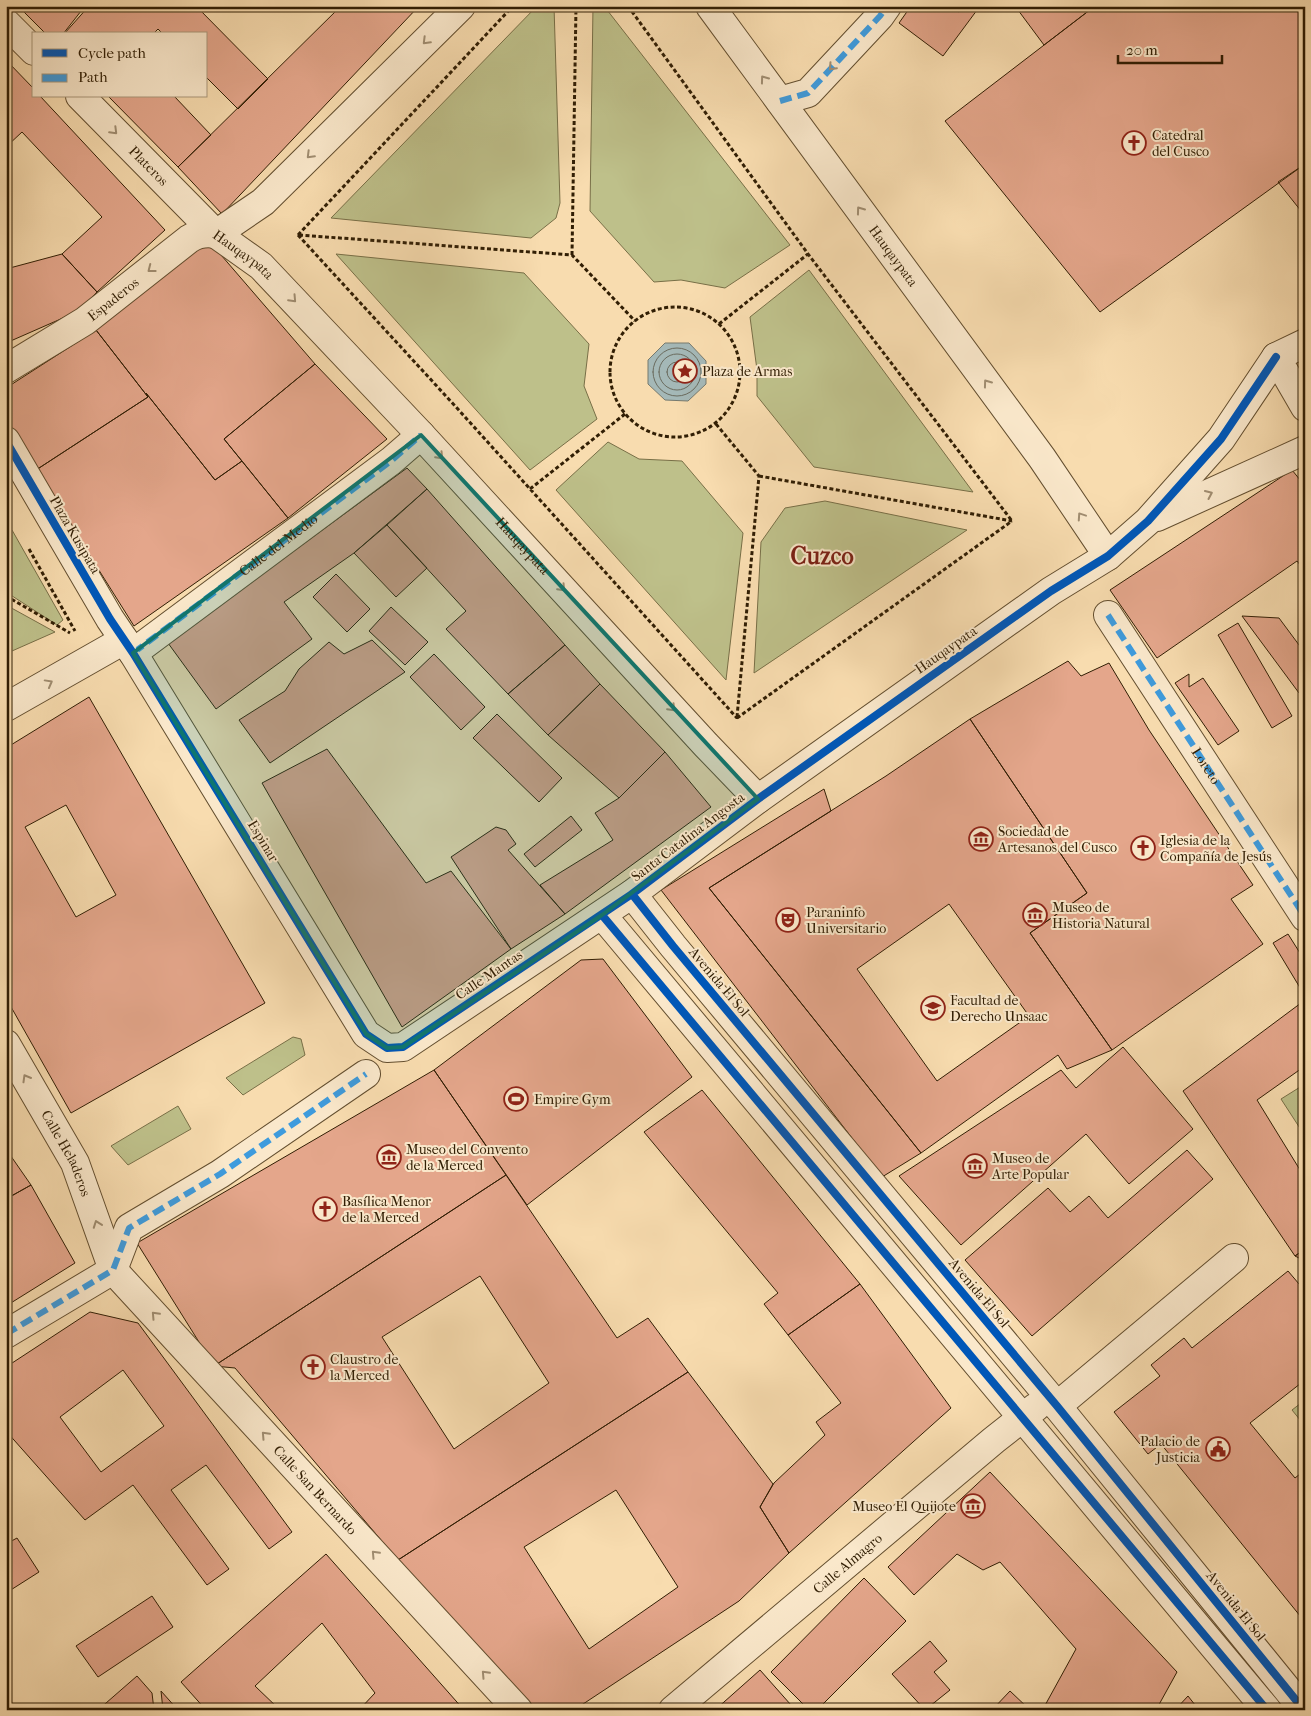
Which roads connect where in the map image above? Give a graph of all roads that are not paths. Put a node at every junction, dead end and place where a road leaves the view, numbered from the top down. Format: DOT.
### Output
graph roads {
  1 [pos="461,6"];
  2 [pos="710,6"];
  3 [pos="887,6"];
  4 [pos="6,23"];
  5 [pos="32,49"];
  6 [pos="82,98"];
  7 [pos="780,101"];
  8 [pos="216,234"];
  9 [pos="1305,343"];
  10 [pos="1276,357"];
  11 [pos="6,369"];
  12 [pos="1305,407"];
  13 [pos="421,435"];
  14 [pos="6,441"];
  15 [pos="1305,450"];
  16 [pos="1148,521"];
  17 [pos="1108,556"];
  18 [pos="1108,615"];
  19 [pos="128,646"];
  20 [pos="6,707"];
  21 [pos="758,799"];
  22 [pos="632,894"];
  23 [pos="602,915"];
  24 [pos="1305,917"];
  25 [pos="6,1044"];
  26 [pos="387,1048"];
  27 [pos="366,1074"];
  28 [pos="1234,1258"];
  29 [pos="113,1270"];
  30 [pos="6,1334"];
  31 [pos="1053,1401"];
  32 [pos="1022,1418"];
  33 [pos="518,1710"];
  34 [pos="673,1710"];
  35 [pos="1267,1710"];
  36 [pos="1304,1710"];
  1 -- 8 [label="street, Hauqaypata, one-way"];
  7 -- 2 [label="street, Hauqaypata, one-way"];
  3 -- 7 [label="street, one-way"];
  4 -- 5 [label="street"];
  6 -- 8 [label="street, Plateros, one-way"];
  17 -- 7 [label="street, Hauqaypata, one-way"];
  8 -- 11 [label="street, Espaderos, one-way"];
  8 -- 13 [label="street, Hauqaypata, one-way"];
  9 -- 10 [label="street"];
  10 -- 12 [label="street"];
  10 -- 16 [label="street"];
  13 -- 19 [label="street, Calle del Medio"];
  13 -- 21 [label="street, Hauqaypata, one-way"];
  14 -- 19 [label="street, Plaza Kusipata"];
  16 -- 15 [label="street, one-way"];
  16 -- 17 [label="street, Hauqaypata"];
  17 -- 21 [label="street, Hauqaypata"];
  18 -- 24 [label="street, Loreto"];
  20 -- 19 [label="street, one-way"];
  19 -- 26 [label="street, Espinar"];
  21 -- 22 [label="street, Santa Catalina Angosta"];
  22 -- 23 [label="street, Santa Catalina Angosta"];
  22 -- 31 [label="street, Avenida El Sol"];
  23 -- 26 [label="street, Calle Mantas"];
  23 -- 32 [label="street"];
  29 -- 25 [label="street, Calle Heladeros, one-way"];
  27 -- 29 [label="street"];
  28 -- 31 [label="street, Calle Almagro"];
  29 -- 30 [label="street"];
  33 -- 29 [label="street, Calle San Bernardo, one-way"];
  31 -- 32 [label="street, Calle Almagro"];
  31 -- 36 [label="street, Avenida El Sol"];
  32 -- 34 [label="street, Calle Almagro"];
  32 -- 35 [label="street"];
}
